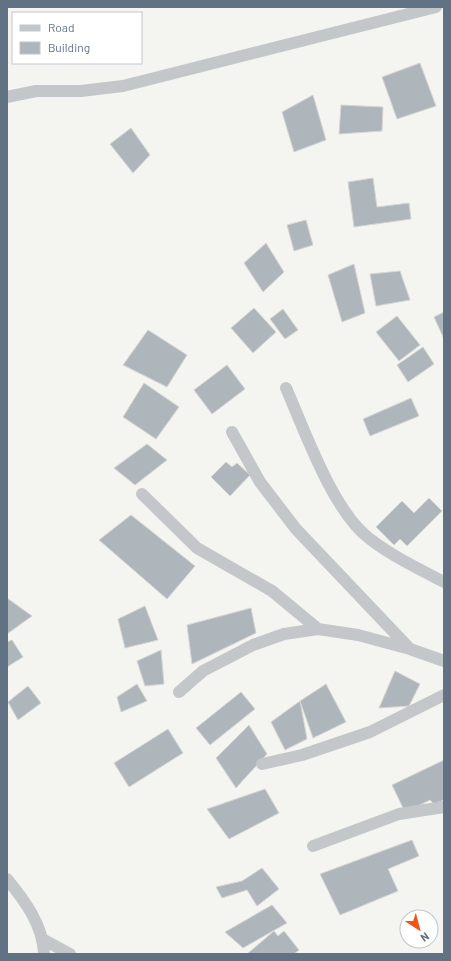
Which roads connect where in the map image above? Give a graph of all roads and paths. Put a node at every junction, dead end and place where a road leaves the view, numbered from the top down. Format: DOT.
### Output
graph roads {
  1 [pos="436,7"];
  2 [pos="7,97"];
  3 [pos="286,388"];
  4 [pos="232,432"];
  5 [pos="142,494"];
  6 [pos="444,582"];
  7 [pos="318,629"];
  8 [pos="410,649"];
  9 [pos="444,661"];
  10 [pos="179,692"];
  11 [pos="444,695"];
  12 [pos="262,764"];
  13 [pos="444,807"];
  14 [pos="313,846"];
  15 [pos="7,879"];
  16 [pos="44,940"];
  17 [pos="44,954"];
  18 [pos="70,954"];
  1 -- 2 [label="street"];
  3 -- 6 [label="street"];
  4 -- 8 [label="street"];
  5 -- 7 [label="street"];
  7 -- 8 [label="street"];
  7 -- 10 [label="street"];
  8 -- 9 [label="street"];
  11 -- 12 [label="street"];
  13 -- 14 [label="street"];
  15 -- 16 [label="street"];
  16 -- 17 [label="street"];
  16 -- 18 [label="street"];
}
